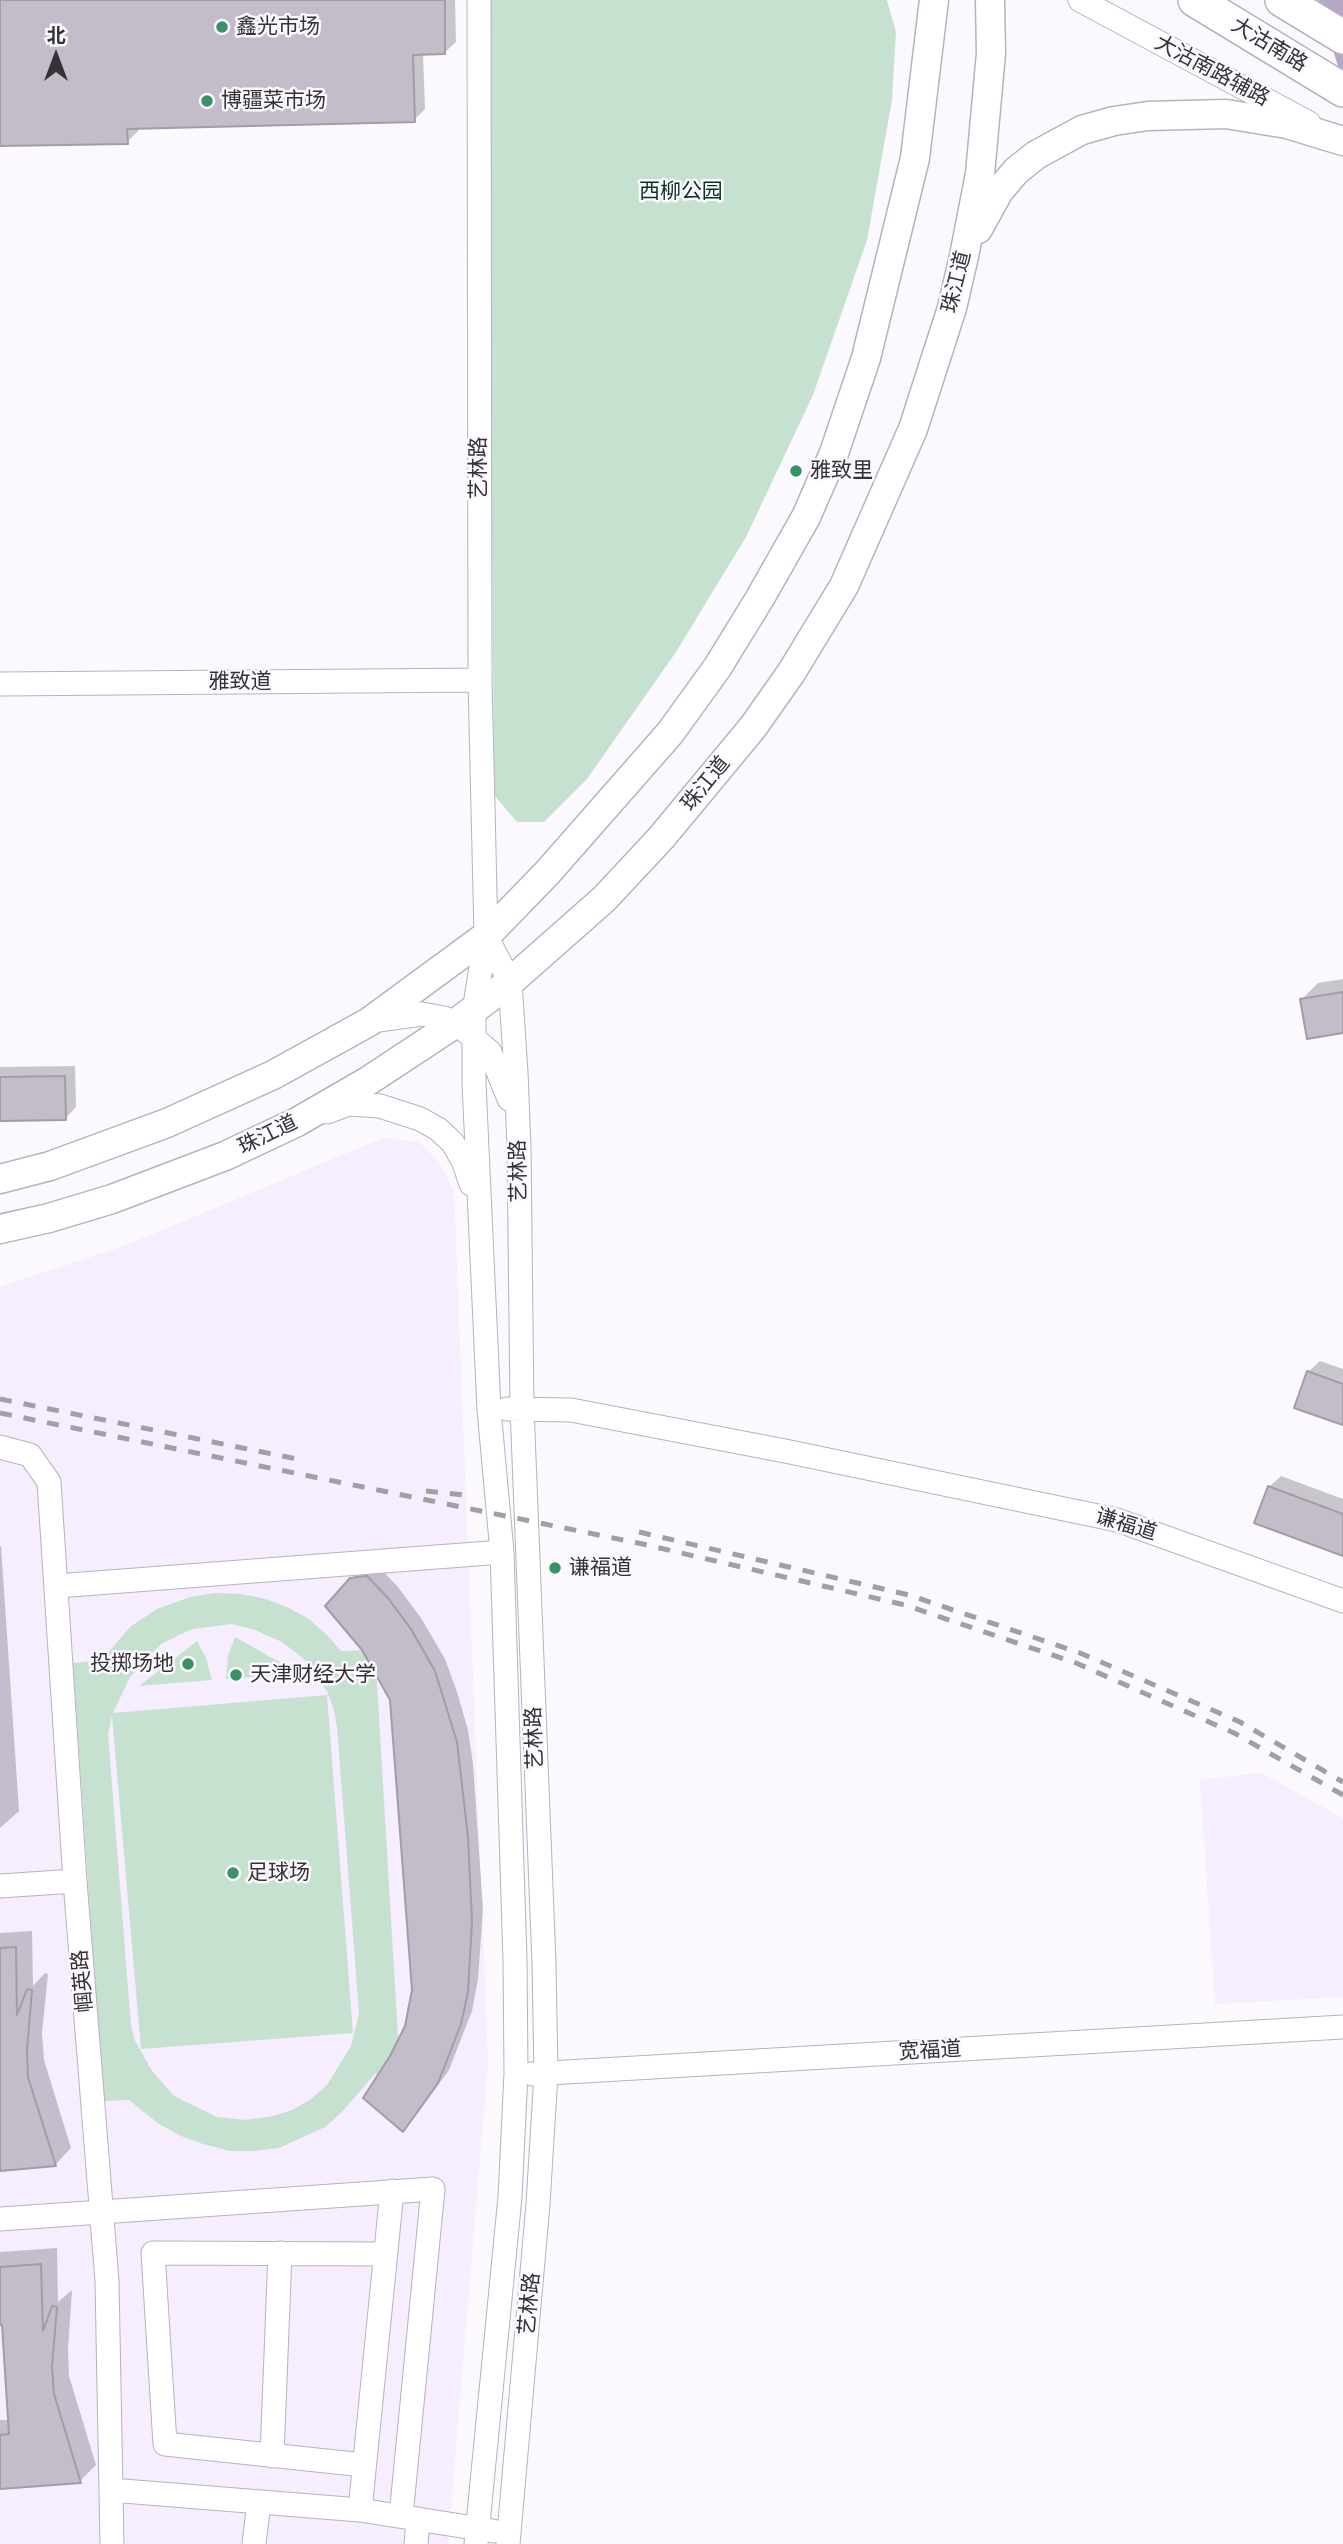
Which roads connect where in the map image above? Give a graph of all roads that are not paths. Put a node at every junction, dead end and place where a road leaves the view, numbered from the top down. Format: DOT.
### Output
graph roads {
  1 [pos="479,0"];
  2 [pos="934,0"];
  3 [pos="990,0"];
  4 [pos="1080,0"];
  5 [pos="1195,0"];
  6 [pos="1282,0"];
  7 [pos="1343,37"];
  8 [pos="1343,90"];
  9 [pos="1343,141"];
  10 [pos="964,256"];
  11 [pos="480,680"];
  12 [pos="0,684"];
  13 [pos="486,936"];
  14 [pos="510,982"];
  15 [pos="369,1022"];
  16 [pos="468,1023"];
  17 [pos="297,1122"];
  18 [pos="519,1147"];
  19 [pos="0,1179"];
  20 [pos="478,1217"];
  21 [pos="0,1229"];
  22 [pos="522,1408"];
  23 [pos="489,1410"];
  24 [pos="0,1447"];
  25 [pos="502,1552"];
  26 [pos="57,1586"];
  27 [pos="1343,1601"];
  28 [pos="75,1881"];
  29 [pos="0,1886"];
  30 [pos="1343,2027"];
  31 [pos="516,2073"];
  32 [pos="545,2074"];
  33 [pos="392,2191"];
  34 [pos="102,2211"];
  35 [pos="0,2219"];
  36 [pos="280,2253"];
  37 [pos="385,2254"];
  38 [pos="272,2456"];
  39 [pos="364,2465"];
  40 [pos="111,2490"];
  41 [pos="259,2502"];
  42 [pos="359,2510"];
  43 [pos="410,2518"];
  44 [pos="477,2537"];
  45 [pos="509,2538"];
  46 [pos="112,2544"];
  47 [pos="254,2544"];
  48 [pos="416,2544"];
  1 -- 11 [label="street, 艺林路"];
  2 -- 13 [label="main road"];
  3 -- 10 [label="main road, 珠江道"];
  4 -- 9 [label="street, 大沽南路辅路"];
  5 -- 8 [label="highway, 大沽南路"];
  6 -- 7 [label="highway"];
  9 -- 10 [label="main road"];
  10 -- 14 [label="main road, 珠江道"];
  11 -- 12 [label="street, 雅致道"];
  11 -- 13 [label="street, 艺林路"];
  13 -- 14 [label="street, 艺林路"];
  13 -- 15 [label="main road"];
  13 -- 16 [label="street, 艺林路"];
  14 -- 16 [label="main road, 珠江道"];
  14 -- 18 [label="street, 艺林路"];
  15 -- 16 [label="street"];
  15 -- 19 [label="main road"];
  16 -- 17 [label="main road, 珠江道"];
  16 -- 18 [label="street"];
  16 -- 20 [label="street, 艺林路"];
  17 -- 20 [label="street"];
  17 -- 21 [label="main road, 珠江道"];
  18 -- 22 [label="street, 艺林路"];
  20 -- 23 [label="street, 艺林路"];
  22 -- 23 [label="street, 谦福道"];
  22 -- 27 [label="street, 谦福道"];
  22 -- 32 [label="street, 艺林路"];
  23 -- 25 [label="street, 艺林路"];
  24 -- 26 [label="street, 帼英路"];
  25 -- 26 [label="street"];
  25 -- 31 [label="street, 艺林路"];
  26 -- 28 [label="street, 帼英路"];
  28 -- 29 [label="street"];
  28 -- 34 [label="street, 帼英路"];
  30 -- 32 [label="street, 宽福道"];
  31 -- 32 [label="street, 宽福道"];
  31 -- 44 [label="street, 艺林路"];
  32 -- 45 [label="street, 艺林路"];
  33 -- 34 [label="street"];
  33 -- 37 [label="street"];
  33 -- 43 [label="street"];
  34 -- 35 [label="street"];
  34 -- 40 [label="street, 帼英路"];
  36 -- 37 [label="street"];
  36 -- 38 [label="street"];
  36 -- 38 [label="street"];
  37 -- 39 [label="street"];
  38 -- 39 [label="street"];
  39 -- 42 [label="street"];
  40 -- 41 [label="street"];
  40 -- 46 [label="street, 帼英路"];
  41 -- 42 [label="street"];
  41 -- 47 [label="street"];
  42 -- 43 [label="street"];
  43 -- 44 [label="street"];
  43 -- 48 [label="street"];
  44 -- 45 [label="street"];
}
